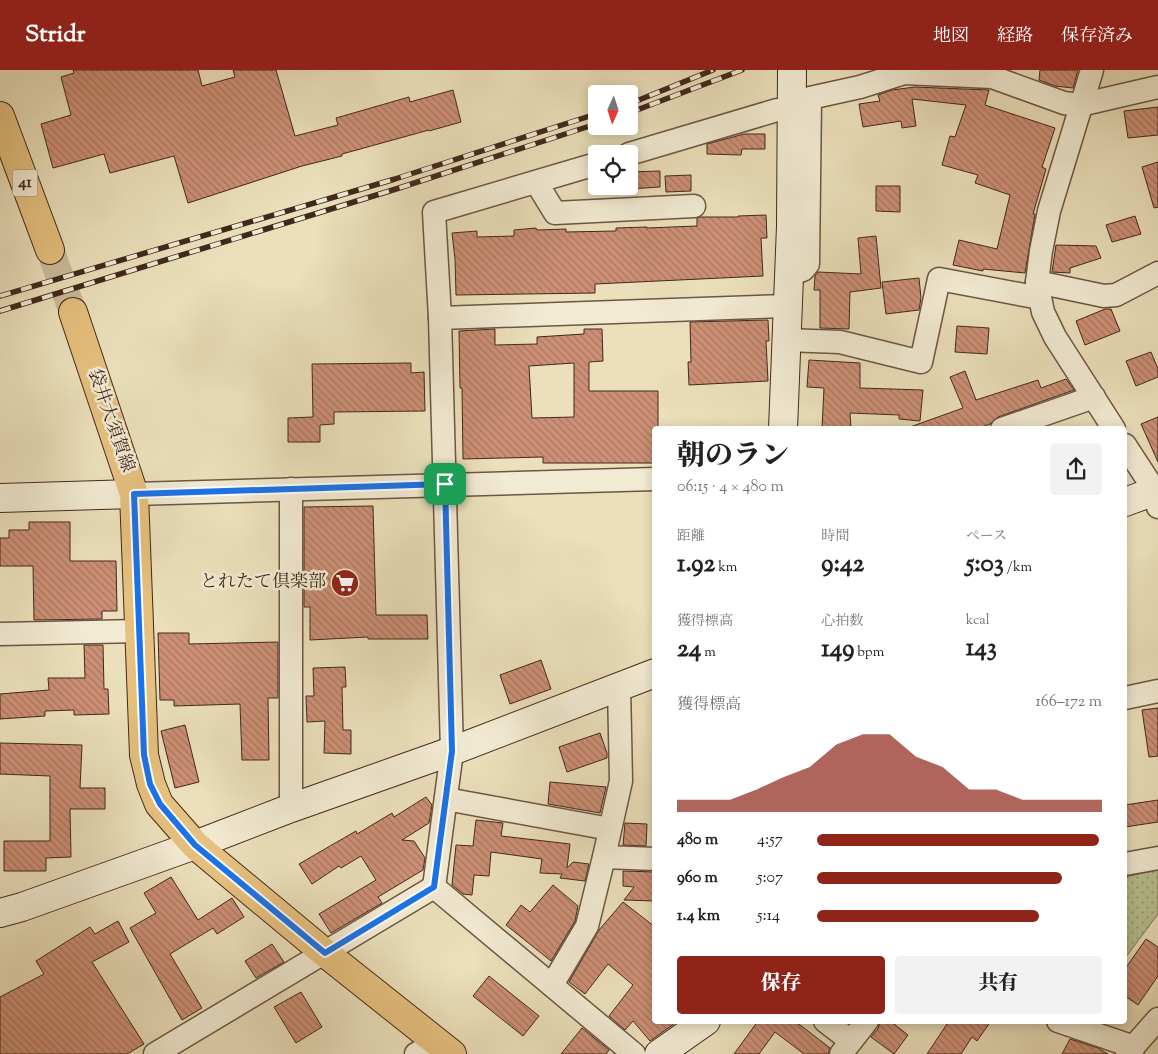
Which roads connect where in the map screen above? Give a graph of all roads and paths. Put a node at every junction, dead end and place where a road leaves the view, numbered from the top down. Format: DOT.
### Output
graph roads {
  1 [pos="792,70"];
  2 [pos="1092,70"];
  3 [pos="1158,87"];
  4 [pos="1080,105"];
  5 [pos="777,110"];
  6 [pos="0,116"];
  7 [pos="638,151"];
  8 [pos="588,166"];
  9 [pos="536,182"];
  10 [pos="694,206"];
  11 [pos="50,250"];
  12 [pos="1158,273"];
  13 [pos="789,274"];
  14 [pos="1039,290"];
  15 [pos="787,306"];
  16 [pos="73,312"];
  17 [pos="440,318"];
  18 [pos="786,340"];
  19 [pos="1094,397"];
  20 [pos="783,426"];
  21 [pos="1011,426"];
  22 [pos="1112,426"];
  23 [pos="1127,448"];
  24 [pos="652,479"];
  25 [pos="445,484"];
  26 [pos="291,489"];
  27 [pos="134,494"];
  28 [pos="1157,496"];
  29 [pos="0,498"];
  30 [pos="1127,502"];
  31 [pos="139,631"];
  32 [pos="0,634"];
  33 [pos="652,674"];
  34 [pos="619,686"];
  35 [pos="1158,691"];
  36 [pos="1127,698"];
  37 [pos="452,751"];
  38 [pos="446,799"];
  39 [pos="291,808"];
  40 [pos="610,829"];
  41 [pos="195,845"];
  42 [pos="604,857"];
  43 [pos="1158,858"];
  44 [pos="652,859"];
  45 [pos="1127,864"];
  46 [pos="434,887"];
  47 [pos="0,913"];
  48 [pos="325,953"];
  49 [pos="552,985"];
  50 [pos="1158,1018"];
  51 [pos="702,1024"];
  52 [pos="827,1024"];
  53 [pos="865,1024"];
  54 [pos="1065,1024"];
  55 [pos="846,1047"];
  56 [pos="435,1050"];
  57 [pos="1130,1052"];
  58 [pos="154,1054"];
  59 [pos="634,1054"];
  60 [pos="659,1054"];
  1 -- 13 [label="street"];
  2 -- 4 [label="street"];
  3 -- 4 [label="street"];
  4 -- 13 [label="street"];
  4 -- 14 [label="street"];
  5 -- 7 [label="street"];
  6 -- 11 [label="main road, 41"];
  8 -- 9 [label="street"];
  9 -- 10 [label="street"];
  9 -- 17 [label="street"];
  12 -- 14 [label="street"];
  13 -- 15 [label="street"];
  14 -- 18 [label="street"];
  14 -- 19 [label="street"];
  15 -- 17 [label="street"];
  15 -- 18 [label="street"];
  16 -- 27 [label="main road, 袋井大須賀線"];
  17 -- 25 [label="street"];
  18 -- 20 [label="street"];
  19 -- 21 [label="street"];
  19 -- 22 [label="street"];
  23 -- 28 [label="street"];
  24 -- 25 [label="street"];
  25 -- 26 [label="street"];
  25 -- 37 [label="street"];
  26 -- 27 [label="street"];
  26 -- 39 [label="street"];
  27 -- 29 [label="street"];
  27 -- 31 [label="main road, 袋井大須賀線"];
  28 -- 30 [label="street"];
  31 -- 32 [label="street"];
  31 -- 41 [label="main road, 袋井大須賀線"];
  33 -- 34 [label="street"];
  34 -- 37 [label="street"];
  34 -- 40 [label="street"];
  35 -- 36 [label="street"];
  37 -- 38 [label="street"];
  37 -- 39 [label="street"];
  38 -- 40 [label="street"];
  38 -- 46 [label="street"];
  39 -- 41 [label="street"];
  40 -- 42 [label="street"];
  41 -- 47 [label="street"];
  41 -- 48 [label="main road, 袋井大須賀線"];
  42 -- 44 [label="street"];
  42 -- 49 [label="street"];
  43 -- 45 [label="street"];
  46 -- 48 [label="street"];
  46 -- 49 [label="street"];
  48 -- 56 [label="main road, 袋井大須賀線"];
  48 -- 58 [label="street"];
  49 -- 59 [label="street"];
  50 -- 57 [label="street"];
  51 -- 60 [label="street"];
  52 -- 55 [label="street"];
  53 -- 55 [label="street"];
  54 -- 57 [label="street"];
}
